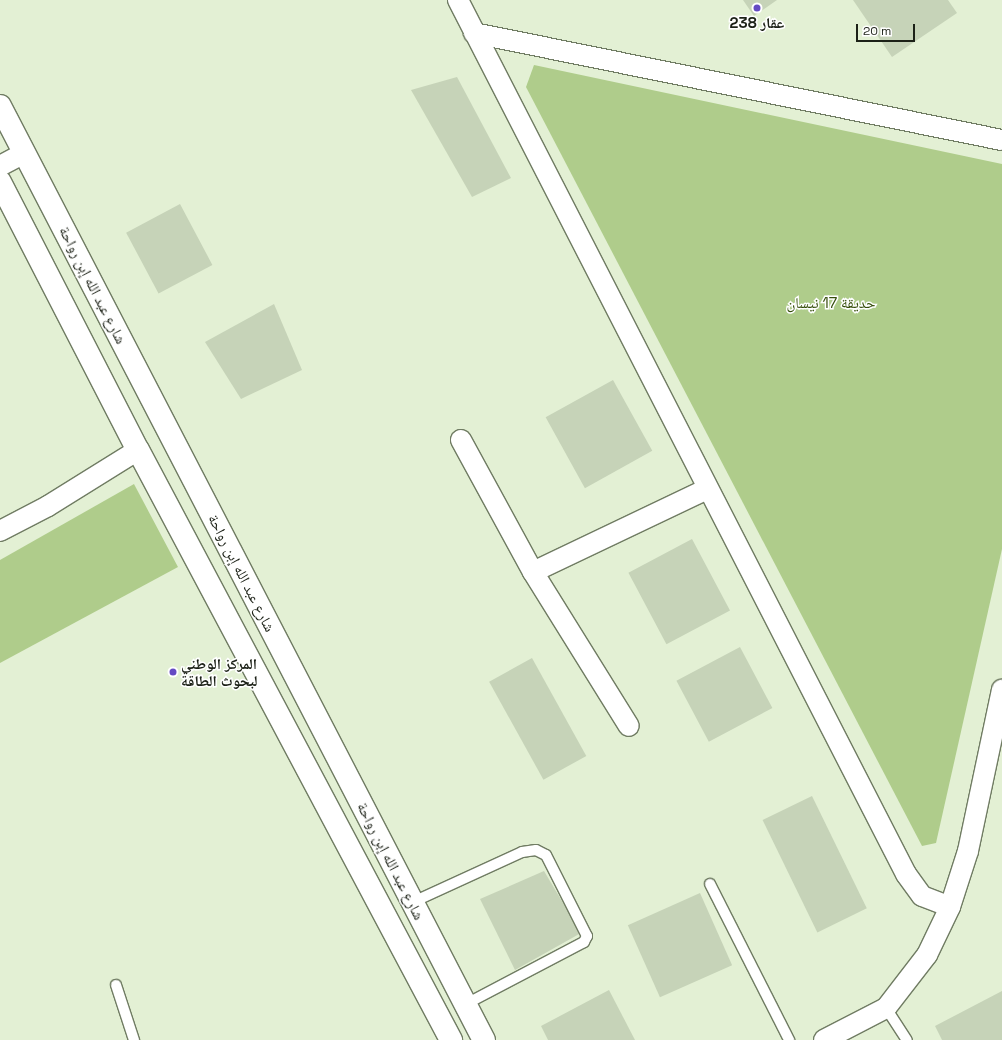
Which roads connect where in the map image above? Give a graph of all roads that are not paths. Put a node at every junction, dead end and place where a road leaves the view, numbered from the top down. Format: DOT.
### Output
graph roads {
  1 [pos="458,0"];
  2 [pos="474,33"];
  3 [pos="0,106"];
  4 [pos="1002,140"];
  5 [pos="24,153"];
  6 [pos="0,166"];
  7 [pos="0,182"];
  8 [pos="461,440"];
  9 [pos="138,450"];
  10 [pos="707,489"];
  11 [pos="0,531"];
  12 [pos="533,572"];
  13 [pos="1002,690"];
  14 [pos="629,726"];
  15 [pos="710,884"];
  16 [pos="413,902"];
  17 [pos="950,908"];
  18 [pos="116,985"];
  19 [pos="466,1004"];
  20 [pos="886,1008"];
  21 [pos="134,1040"];
  22 [pos="451,1040"];
  23 [pos="484,1040"];
  24 [pos="789,1040"];
  25 [pos="824,1040"];
  26 [pos="907,1040"];
  1 -- 2 [label="street"];
  2 -- 4 [label="street"];
  2 -- 10 [label="street"];
  3 -- 5 [label="street, شارع عبد الله إبن رواحة"];
  5 -- 6 [label="street"];
  5 -- 16 [label="street, شارع عبد الله إبن رواحة"];
  7 -- 9 [label="street, شارع عبد الله إبن رواحة"];
  8 -- 12 [label="street"];
  9 -- 11 [label="street"];
  9 -- 22 [label="street, شارع عبد الله إبن رواحة"];
  10 -- 12 [label="street"];
  10 -- 17 [label="street"];
  12 -- 14 [label="street"];
  13 -- 17 [label="street"];
  15 -- 24 [label="lane"];
  16 -- 19 [label="street, شارع عبد الله إبن رواحة"];
  16 -- 19 [label="lane"];
  17 -- 20 [label="street"];
  18 -- 21 [label="lane"];
  19 -- 23 [label="street, شارع عبد الله إبن رواحة"];
  20 -- 25 [label="street"];
  20 -- 26 [label="lane"];
}
